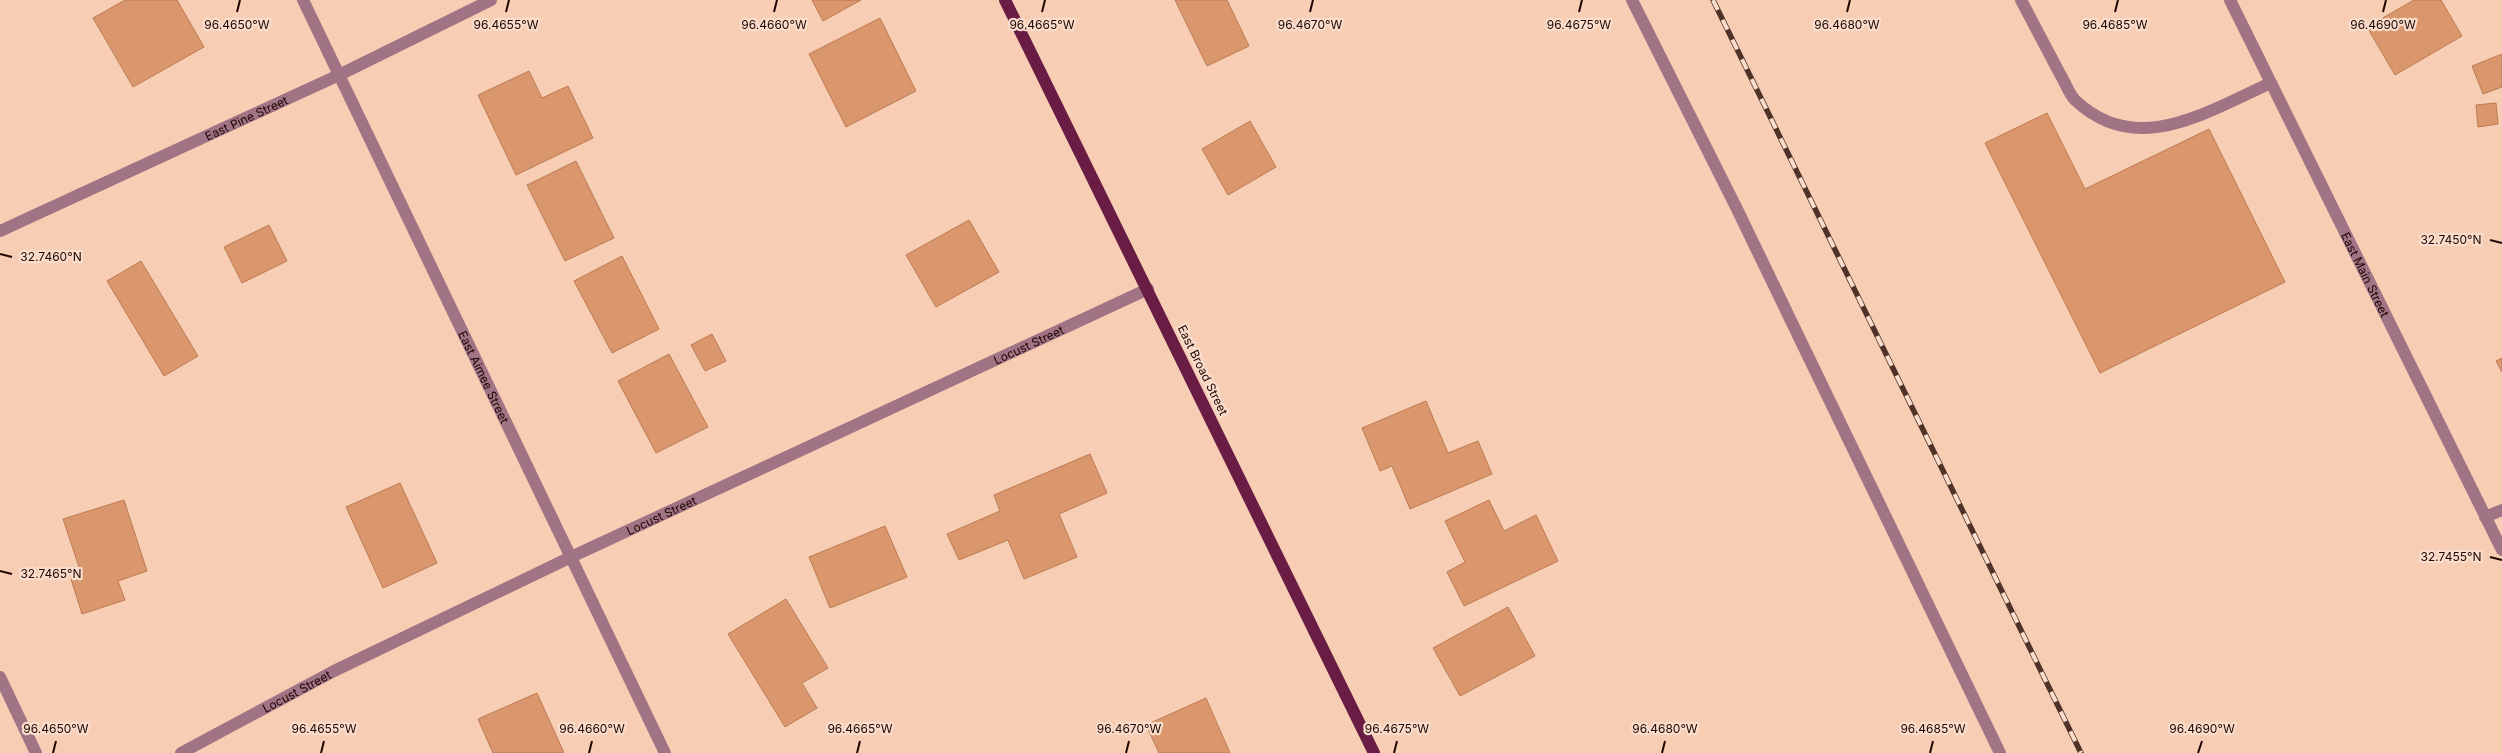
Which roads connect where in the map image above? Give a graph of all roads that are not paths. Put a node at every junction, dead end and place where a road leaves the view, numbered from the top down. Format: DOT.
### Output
graph roads {
  1 [pos="303,0"];
  2 [pos="491,0"];
  3 [pos="1005,0"];
  4 [pos="1632,0"];
  5 [pos="2021,0"];
  6 [pos="2230,0"];
  7 [pos="339,75"];
  8 [pos="2271,84"];
  9 [pos="0,231"];
  10 [pos="1148,289"];
  11 [pos="2502,510"];
  12 [pos="2485,516"];
  13 [pos="2502,550"];
  14 [pos="571,556"];
  15 [pos="0,677"];
  16 [pos="36,753"];
  17 [pos="181,753"];
  18 [pos="666,753"];
  19 [pos="1374,753"];
  20 [pos="2000,753"];
  1 -- 7 [label="street, East Aimee Street"];
  2 -- 7 [label="street, East Pine Street"];
  3 -- 10 [label="main road, East Broad Street"];
  4 -- 20 [label="street"];
  5 -- 8 [label="street"];
  6 -- 8 [label="street, East Main Street"];
  7 -- 9 [label="street, East Pine Street"];
  7 -- 14 [label="street, East Aimee Street"];
  8 -- 12 [label="street, East Main Street"];
  10 -- 14 [label="street, Locust Street"];
  10 -- 19 [label="main road, East Broad Street"];
  11 -- 12 [label="street"];
  12 -- 13 [label="street, East Main Street"];
  14 -- 17 [label="street, Locust Street"];
  14 -- 18 [label="street, East Aimee Street"];
  15 -- 16 [label="street"];
}
